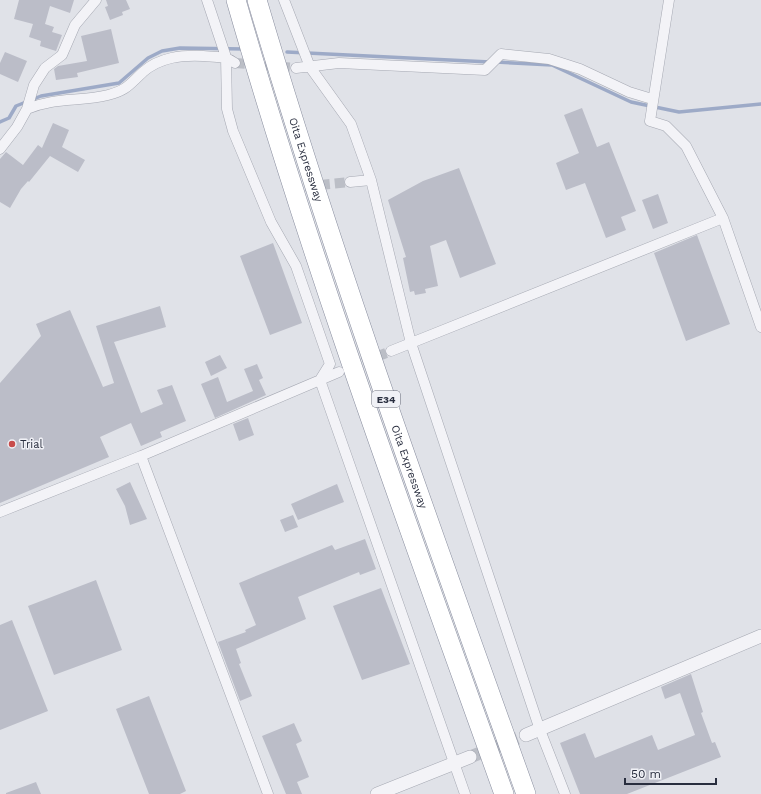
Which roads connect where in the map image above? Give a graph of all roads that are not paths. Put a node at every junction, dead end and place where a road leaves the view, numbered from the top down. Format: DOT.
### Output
graph roads {
  1 [pos="96,0"];
  2 [pos="207,0"];
  3 [pos="236,0"];
  4 [pos="257,0"];
  5 [pos="284,0"];
  6 [pos="669,0"];
  7 [pos="224,51"];
  8 [pos="309,62"];
  9 [pos="235,63"];
  10 [pos="296,68"];
  11 [pos="652,101"];
  12 [pos="27,108"];
  13 [pos="0,149"];
  14 [pos="371,180"];
  15 [pos="350,182"];
  16 [pos="723,218"];
  17 [pos="761,327"];
  18 [pos="411,343"];
  19 [pos="391,351"];
  20 [pos="339,372"];
  21 [pos="320,380"];
  22 [pos="141,456"];
  23 [pos="0,512"];
  24 [pos="761,636"];
  25 [pos="540,730"];
  26 [pos="526,735"];
  27 [pos="470,757"];
  28 [pos="453,762"];
  29 [pos="268,794"];
  30 [pos="378,794"];
  31 [pos="465,794"];
  32 [pos="504,794"];
  33 [pos="526,794"];
  34 [pos="565,794"];
  1 -- 12 [label="street"];
  2 -- 7 [label="street"];
  3 -- 32 [label="highway, Oita Expressway / E34"];
  4 -- 33 [label="highway, Oita Expressway / E34"];
  5 -- 8 [label="street"];
  6 -- 11 [label="street"];
  7 -- 9 [label="street"];
  7 -- 12 [label="street"];
  7 -- 21 [label="street"];
  8 -- 10 [label="street"];
  8 -- 11 [label="street"];
  8 -- 14 [label="street"];
  11 -- 16 [label="street"];
  12 -- 13 [label="street"];
  14 -- 15 [label="street"];
  14 -- 18 [label="street"];
  16 -- 17 [label="street"];
  16 -- 18 [label="street"];
  18 -- 19 [label="street"];
  18 -- 25 [label="street"];
  20 -- 21 [label="street"];
  21 -- 22 [label="street"];
  21 -- 28 [label="street"];
  22 -- 23 [label="street"];
  22 -- 29 [label="street"];
  24 -- 25 [label="street"];
  25 -- 26 [label="street"];
  25 -- 34 [label="street"];
  27 -- 28 [label="street"];
  28 -- 30 [label="street"];
  28 -- 31 [label="street"];
}
